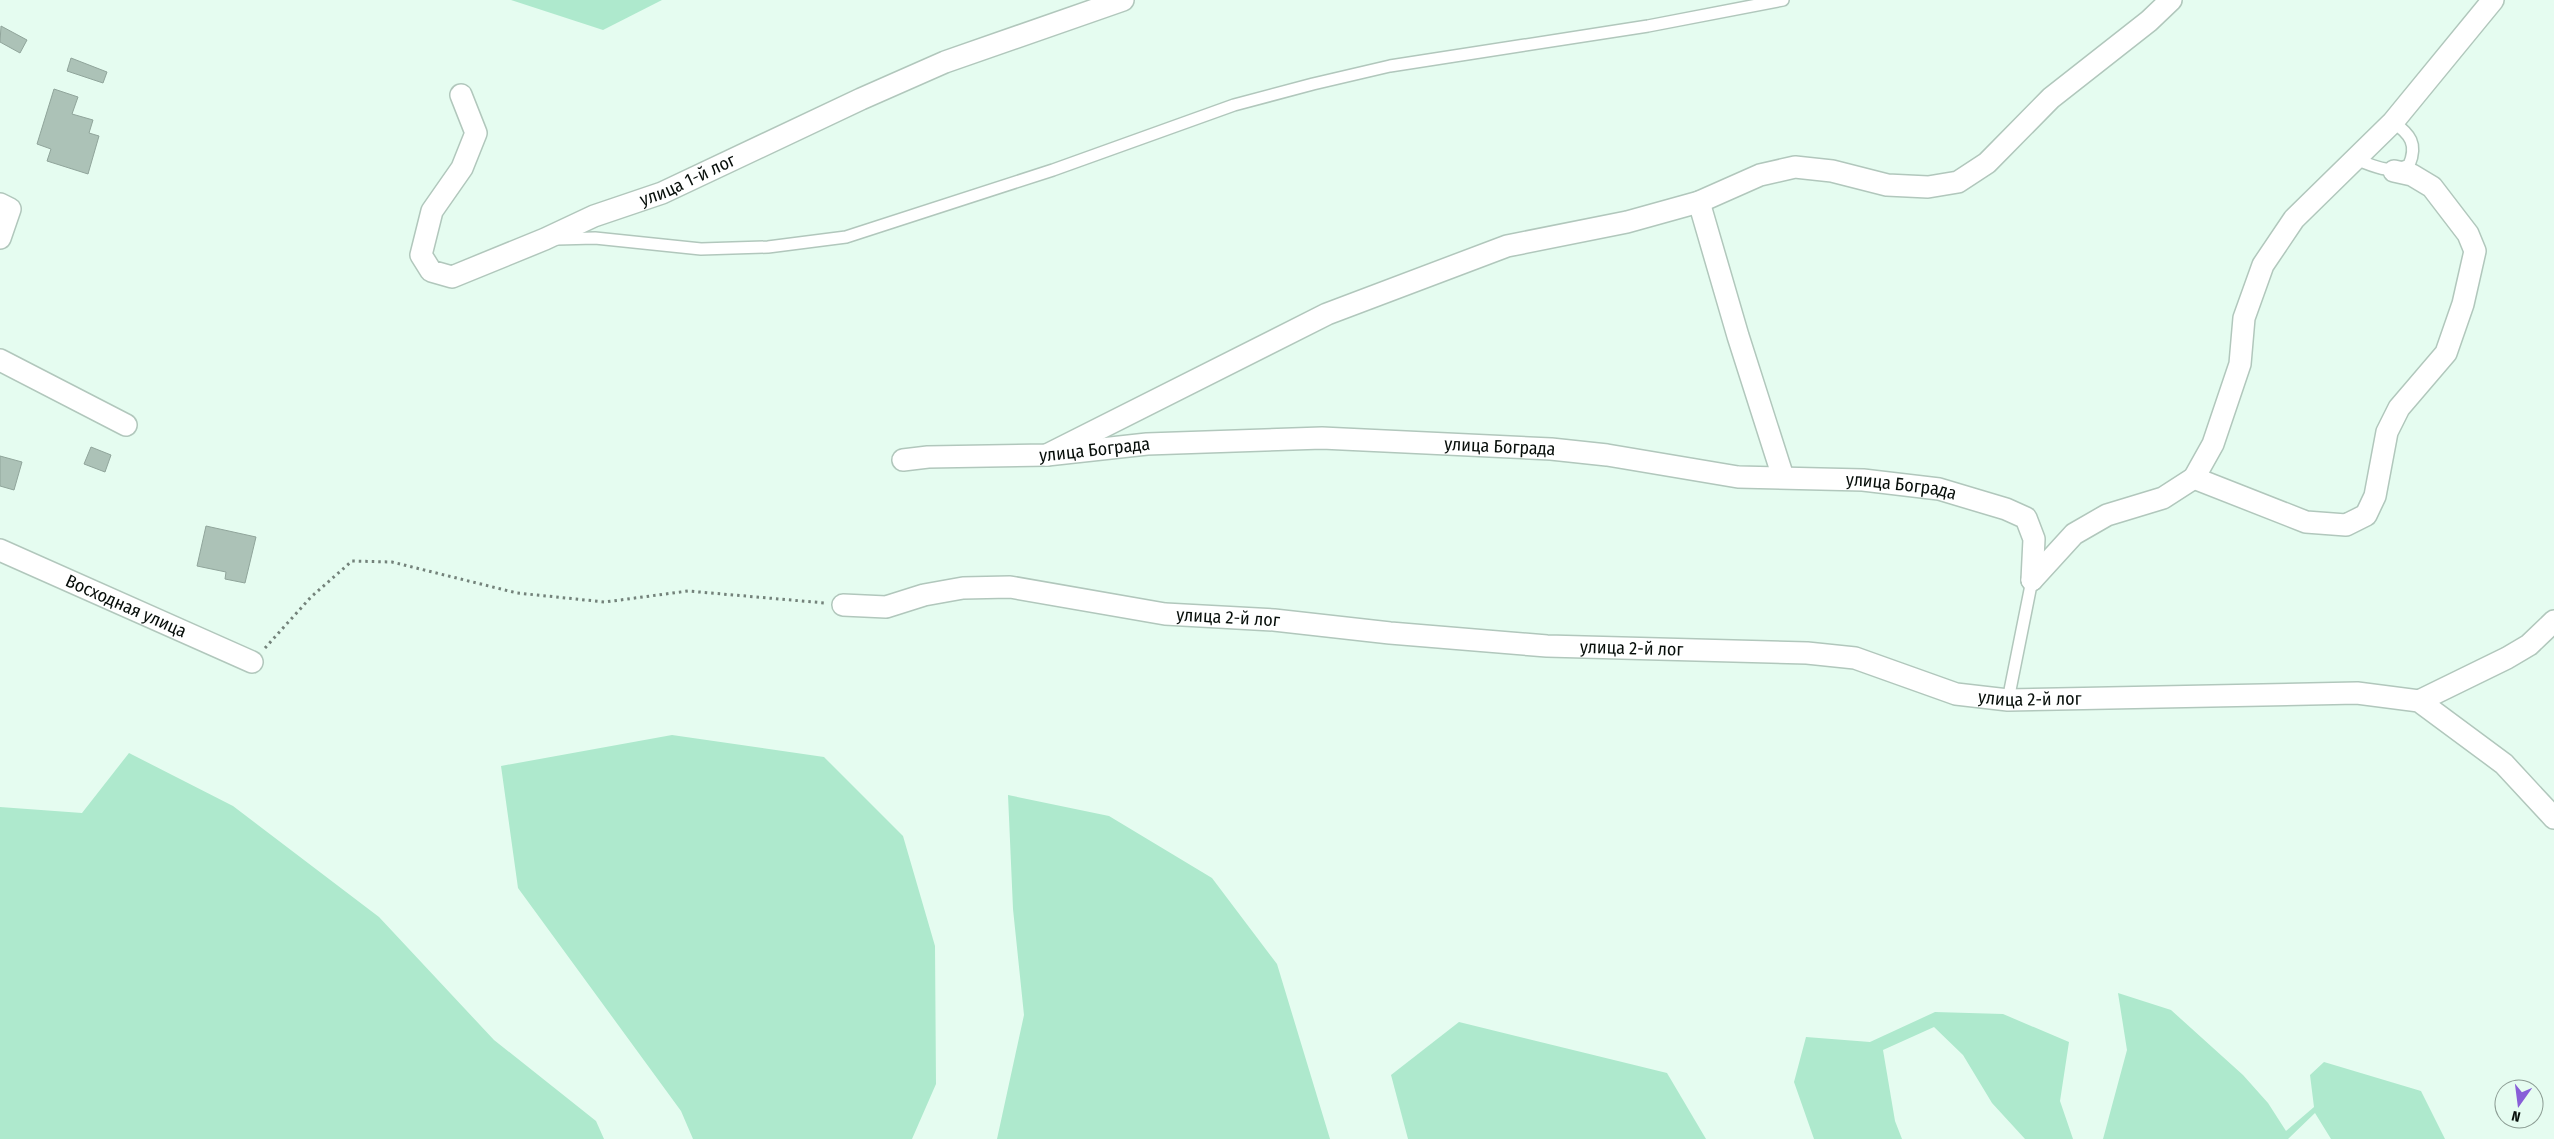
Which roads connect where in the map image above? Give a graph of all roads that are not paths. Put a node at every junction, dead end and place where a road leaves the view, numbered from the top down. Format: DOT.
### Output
graph roads {
  1 [pos="1123,0"];
  2 [pos="1783,0"];
  3 [pos="2171,0"];
  4 [pos="2493,0"];
  5 [pos="461,95"];
  6 [pos="2393,122"];
  7 [pos="2356,158"];
  8 [pos="2394,170"];
  9 [pos="1699,202"];
  10 [pos="5,206"];
  11 [pos="0,238"];
  12 [pos="545,239"];
  13 [pos="0,360"];
  14 [pos="126,425"];
  15 [pos="1047,455"];
  16 [pos="903,460"];
  17 [pos="1783,477"];
  18 [pos="2194,478"];
  19 [pos="0,550"];
  20 [pos="2032,580"];
  21 [pos="843,605"];
  22 [pos="2554,622"];
  23 [pos="252,662"];
  24 [pos="2008,700"];
  25 [pos="2419,701"];
  26 [pos="2554,818"];
  1 -- 12 [label="street, улица 1-й лог"];
  2 -- 12 [label="lane"];
  3 -- 9 [label="street"];
  4 -- 6 [label="street"];
  5 -- 12 [label="street, улица 1-й лог"];
  6 -- 7 [label="street"];
  6 -- 8 [label="lane"];
  7 -- 8 [label="lane"];
  7 -- 18 [label="street"];
  8 -- 18 [label="street"];
  9 -- 15 [label="street"];
  9 -- 17 [label="street"];
  10 -- 11 [label="street"];
  13 -- 14 [label="street"];
  15 -- 16 [label="street, улица Бограда"];
  15 -- 17 [label="street, улица Бограда"];
  17 -- 20 [label="street, улица Бограда"];
  18 -- 20 [label="street"];
  19 -- 23 [label="street, Восходная улица"];
  20 -- 24 [label="lane"];
  21 -- 24 [label="street, улица 2-й лог"];
  22 -- 25 [label="street"];
  24 -- 25 [label="street, улица 2-й лог"];
  25 -- 26 [label="street"];
}
